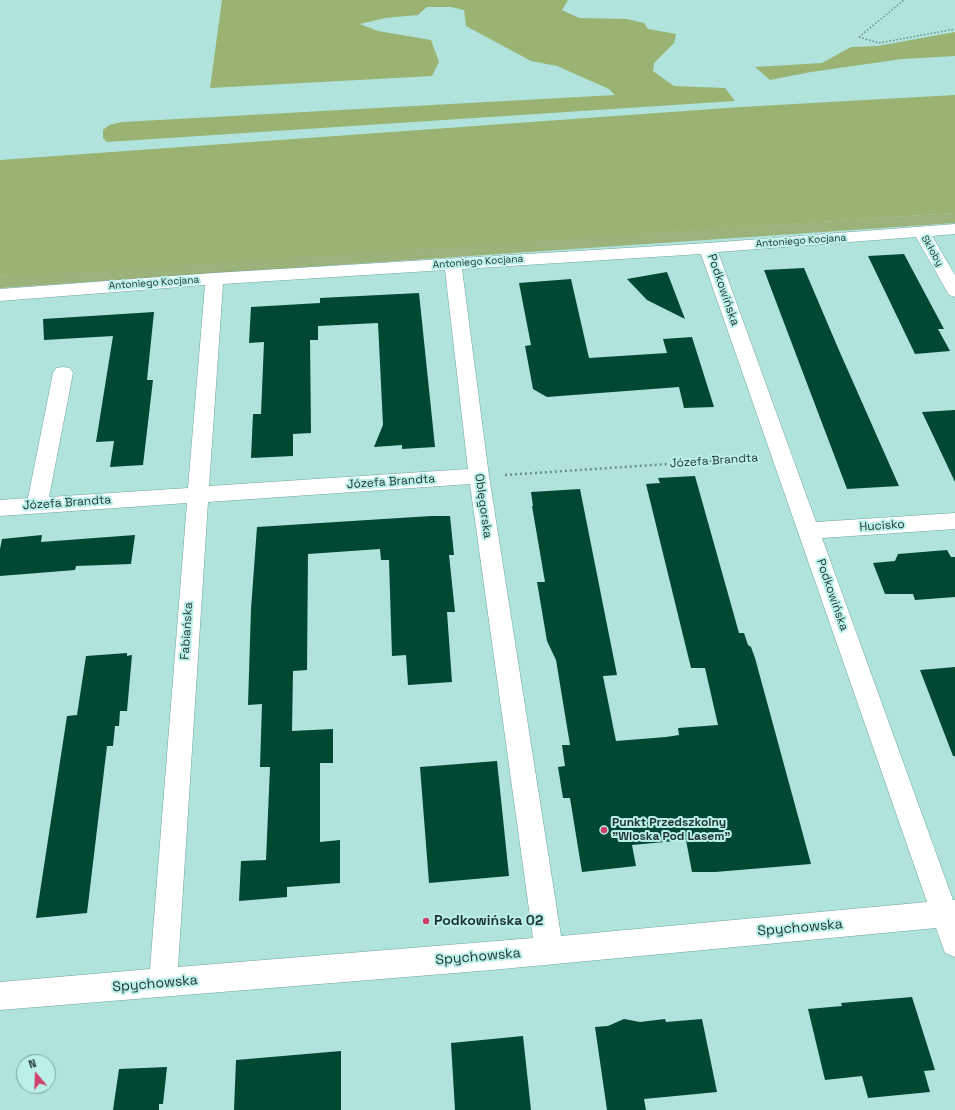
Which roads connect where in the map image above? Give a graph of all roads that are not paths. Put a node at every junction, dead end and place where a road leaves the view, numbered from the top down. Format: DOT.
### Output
graph roads {
  1 [pos="955,229"];
  2 [pos="921,231"];
  3 [pos="708,248"];
  4 [pos="453,264"];
  5 [pos="214,279"];
  6 [pos="955,291"];
  7 [pos="0,295"];
  8 [pos="63,373"];
  9 [pos="479,476"];
  10 [pos="197,495"];
  11 [pos="37,506"];
  12 [pos="0,508"];
  13 [pos="955,521"];
  14 [pos="810,531"];
  15 [pos="950,914"];
  16 [pos="955,943"];
  17 [pos="549,950"];
  18 [pos="163,983"];
  19 [pos="0,996"];
  1 -- 2 [label="street, Antoniego Kocjana"];
  2 -- 3 [label="street, Antoniego Kocjana"];
  2 -- 6 [label="street, Skłoby"];
  3 -- 4 [label="street, Antoniego Kocjana"];
  3 -- 14 [label="street, Podkowińska"];
  4 -- 5 [label="street, Antoniego Kocjana"];
  4 -- 9 [label="street, Oblęgorska"];
  5 -- 7 [label="street, Antoniego Kocjana"];
  5 -- 10 [label="street, Fabiańska"];
  8 -- 11 [label="street"];
  9 -- 10 [label="street, Józefa Brandta"];
  9 -- 17 [label="street, Oblęgorska"];
  10 -- 11 [label="street, Józefa Brandta"];
  10 -- 18 [label="street, Fabiańska"];
  11 -- 12 [label="street, Józefa Brandta"];
  13 -- 14 [label="street, Hucisko"];
  14 -- 15 [label="street, Podkowińska"];
  15 -- 16 [label="street, Podkowińska"];
  15 -- 17 [label="street, Spychowska"];
  17 -- 18 [label="street, Spychowska"];
  18 -- 19 [label="street, Spychowska"];
}
